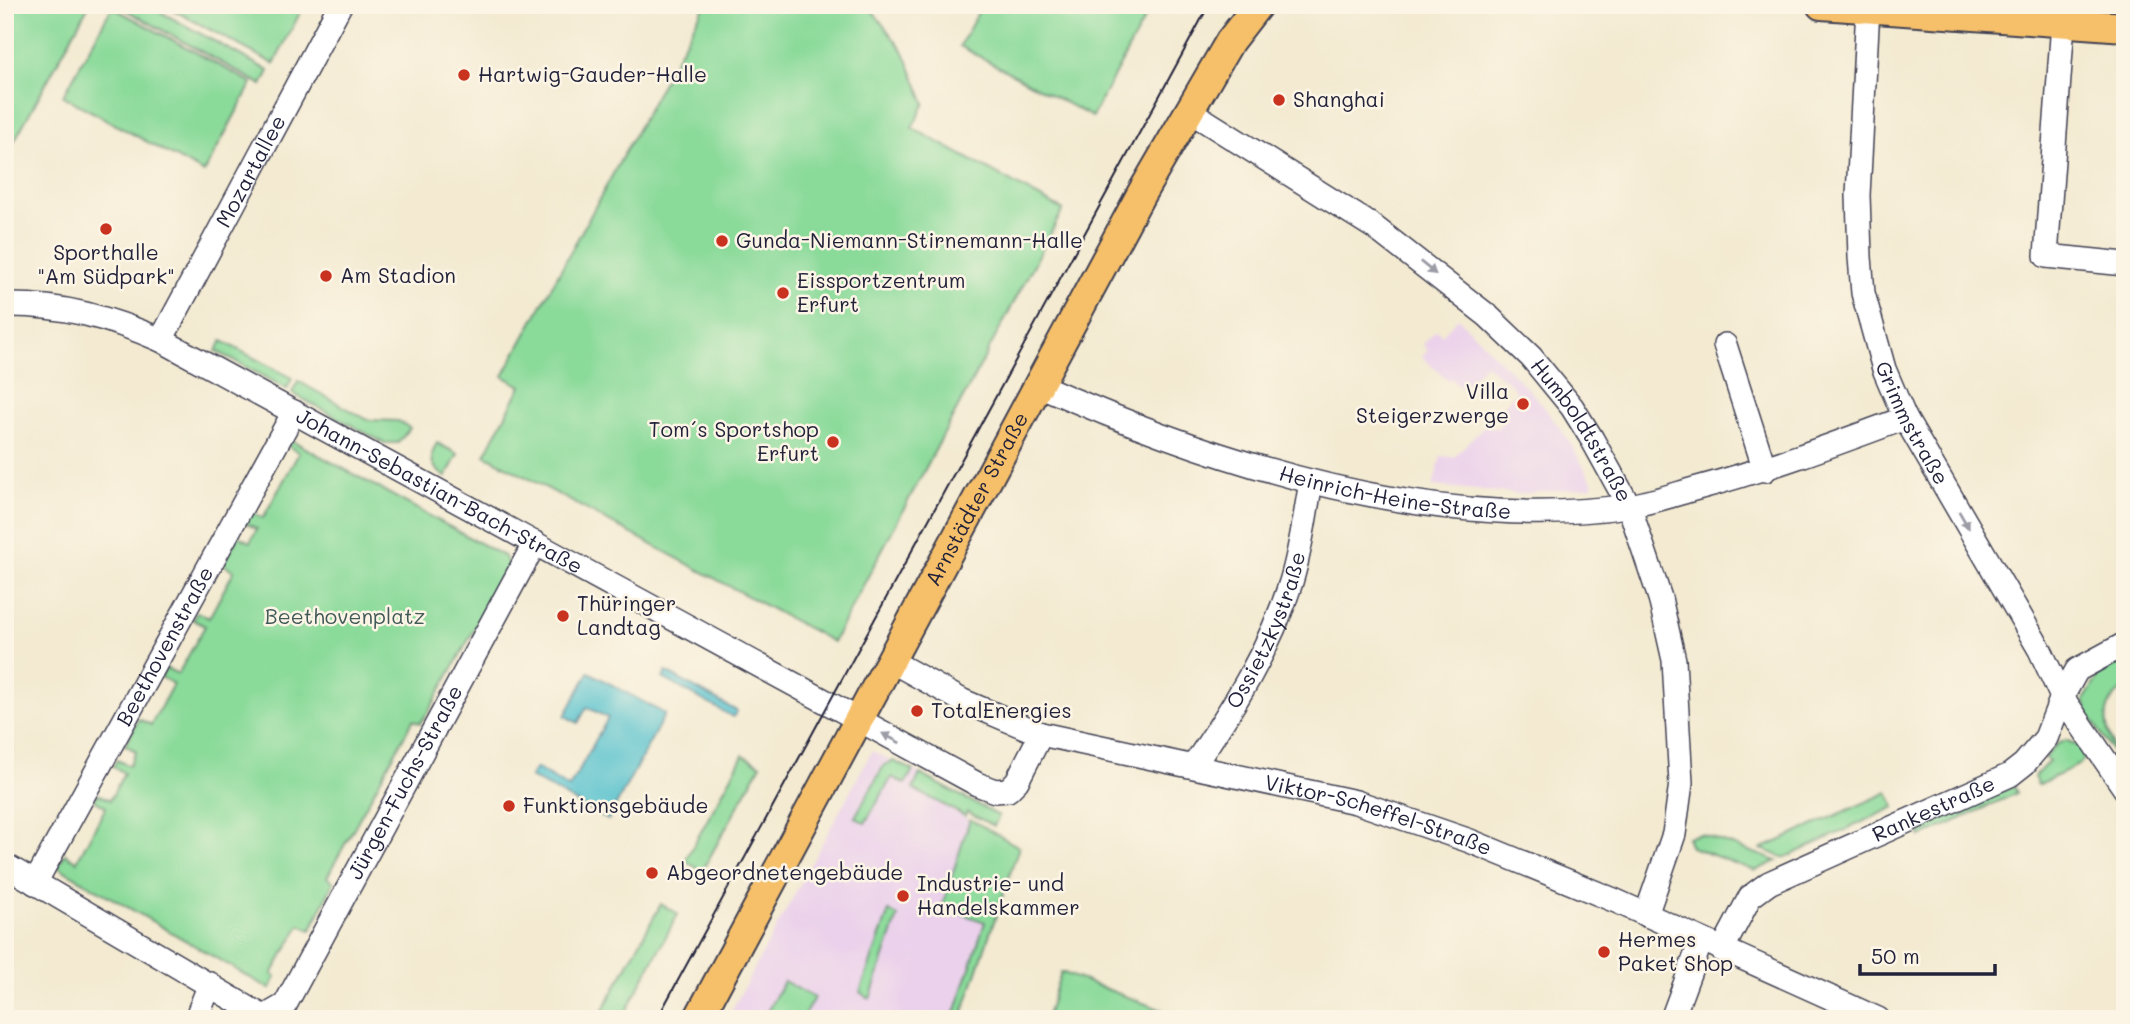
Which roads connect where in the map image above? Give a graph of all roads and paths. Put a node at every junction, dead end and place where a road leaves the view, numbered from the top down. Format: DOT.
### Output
graph roads {
  1 [pos="340,5"];
  2 [pos="1258,5"];
  3 [pos="1821,5"];
  4 [pos="2031,5"];
  5 [pos="1868,8"];
  6 [pos="2125,11"];
  7 [pos="2063,23"];
  8 [pos="2125,27"];
  9 [pos="1188,110"];
  10 [pos="2125,264"];
  11 [pos="5,305"];
  12 [pos="162,340"];
  13 [pos="1725,345"];
  14 [pos="1039,385"];
  15 [pos="294,412"];
  16 [pos="1905,418"];
  17 [pos="1765,470"];
  18 [pos="1311,482"];
  19 [pos="1629,506"];
  20 [pos="535,543"];
  21 [pos="2125,644"];
  22 [pos="891,661"];
  23 [pos="2062,697"];
  24 [pos="859,721"];
  25 [pos="1041,734"];
  26 [pos="1194,765"];
  27 [pos="2125,789"];
  28 [pos="5,865"];
  29 [pos="35,883"];
  30 [pos="1646,915"];
  31 [pos="1711,945"];
  32 [pos="210,984"];
  33 [pos="700,1012"];
  34 [pos="267,1017"];
  35 [pos="196,1019"];
  36 [pos="1672,1019"];
  37 [pos="1878,1019"];
  1 -- 12 [label="street, Mozartallee"];
  2 -- 9 [label="main road, Arnstädter Straße"];
  3 -- 5 [label="main road"];
  4 -- 6 [label="main road"];
  5 -- 7 [label="main road"];
  5 -- 16 [label="street, Grimmstraße"];
  7 -- 8 [label="main road"];
  7 -- 10 [label="street"];
  9 -- 14 [label="main road, Arnstädter Straße"];
  9 -- 19 [label="street, Humboldtstraße, one-way"];
  11 -- 12 [label="street, Johann-Sebastian-Bach-Straße"];
  12 -- 15 [label="street, Johann-Sebastian-Bach-Straße"];
  13 -- 17 [label="street"];
  14 -- 18 [label="street, Heinrich-Heine-Straße"];
  14 -- 22 [label="main road, Arnstädter Straße"];
  15 -- 20 [label="street, Johann-Sebastian-Bach-Straße"];
  15 -- 29 [label="street, Beethovenstraße"];
  16 -- 17 [label="street, Heinrich-Heine-Straße"];
  16 -- 23 [label="street, Grimmstraße, one-way"];
  17 -- 19 [label="street, Heinrich-Heine-Straße"];
  18 -- 19 [label="street, Heinrich-Heine-Straße"];
  18 -- 26 [label="street, Ossietzkystraße"];
  19 -- 30 [label="street, Humboldtstraße"];
  20 -- 24 [label="street, Johann-Sebastian-Bach-Straße"];
  20 -- 34 [label="street, Jürgen-Fuchs-Straße"];
  21 -- 23 [label="street, Rankestraße"];
  22 -- 24 [label="main road, Arnstädter Straße"];
  22 -- 25 [label="street, Viktor-Scheffel-Straße"];
  23 -- 27 [label="street, Grimmstraße"];
  23 -- 31 [label="street, Rankestraße"];
  25 -- 24 [label="street, one-way"];
  24 -- 33 [label="main road, Arnstädter Straße"];
  25 -- 26 [label="street, Viktor-Scheffel-Straße"];
  26 -- 30 [label="street, Viktor-Scheffel-Straße"];
  28 -- 29 [label="street"];
  29 -- 32 [label="street"];
  30 -- 31 [label="street, Viktor-Scheffel-Straße"];
  31 -- 36 [label="street, Rankestraße"];
  31 -- 37 [label="street, Viktor-Scheffel-Straße"];
  32 -- 34 [label="street"];
  32 -- 35 [label="street"];
}
